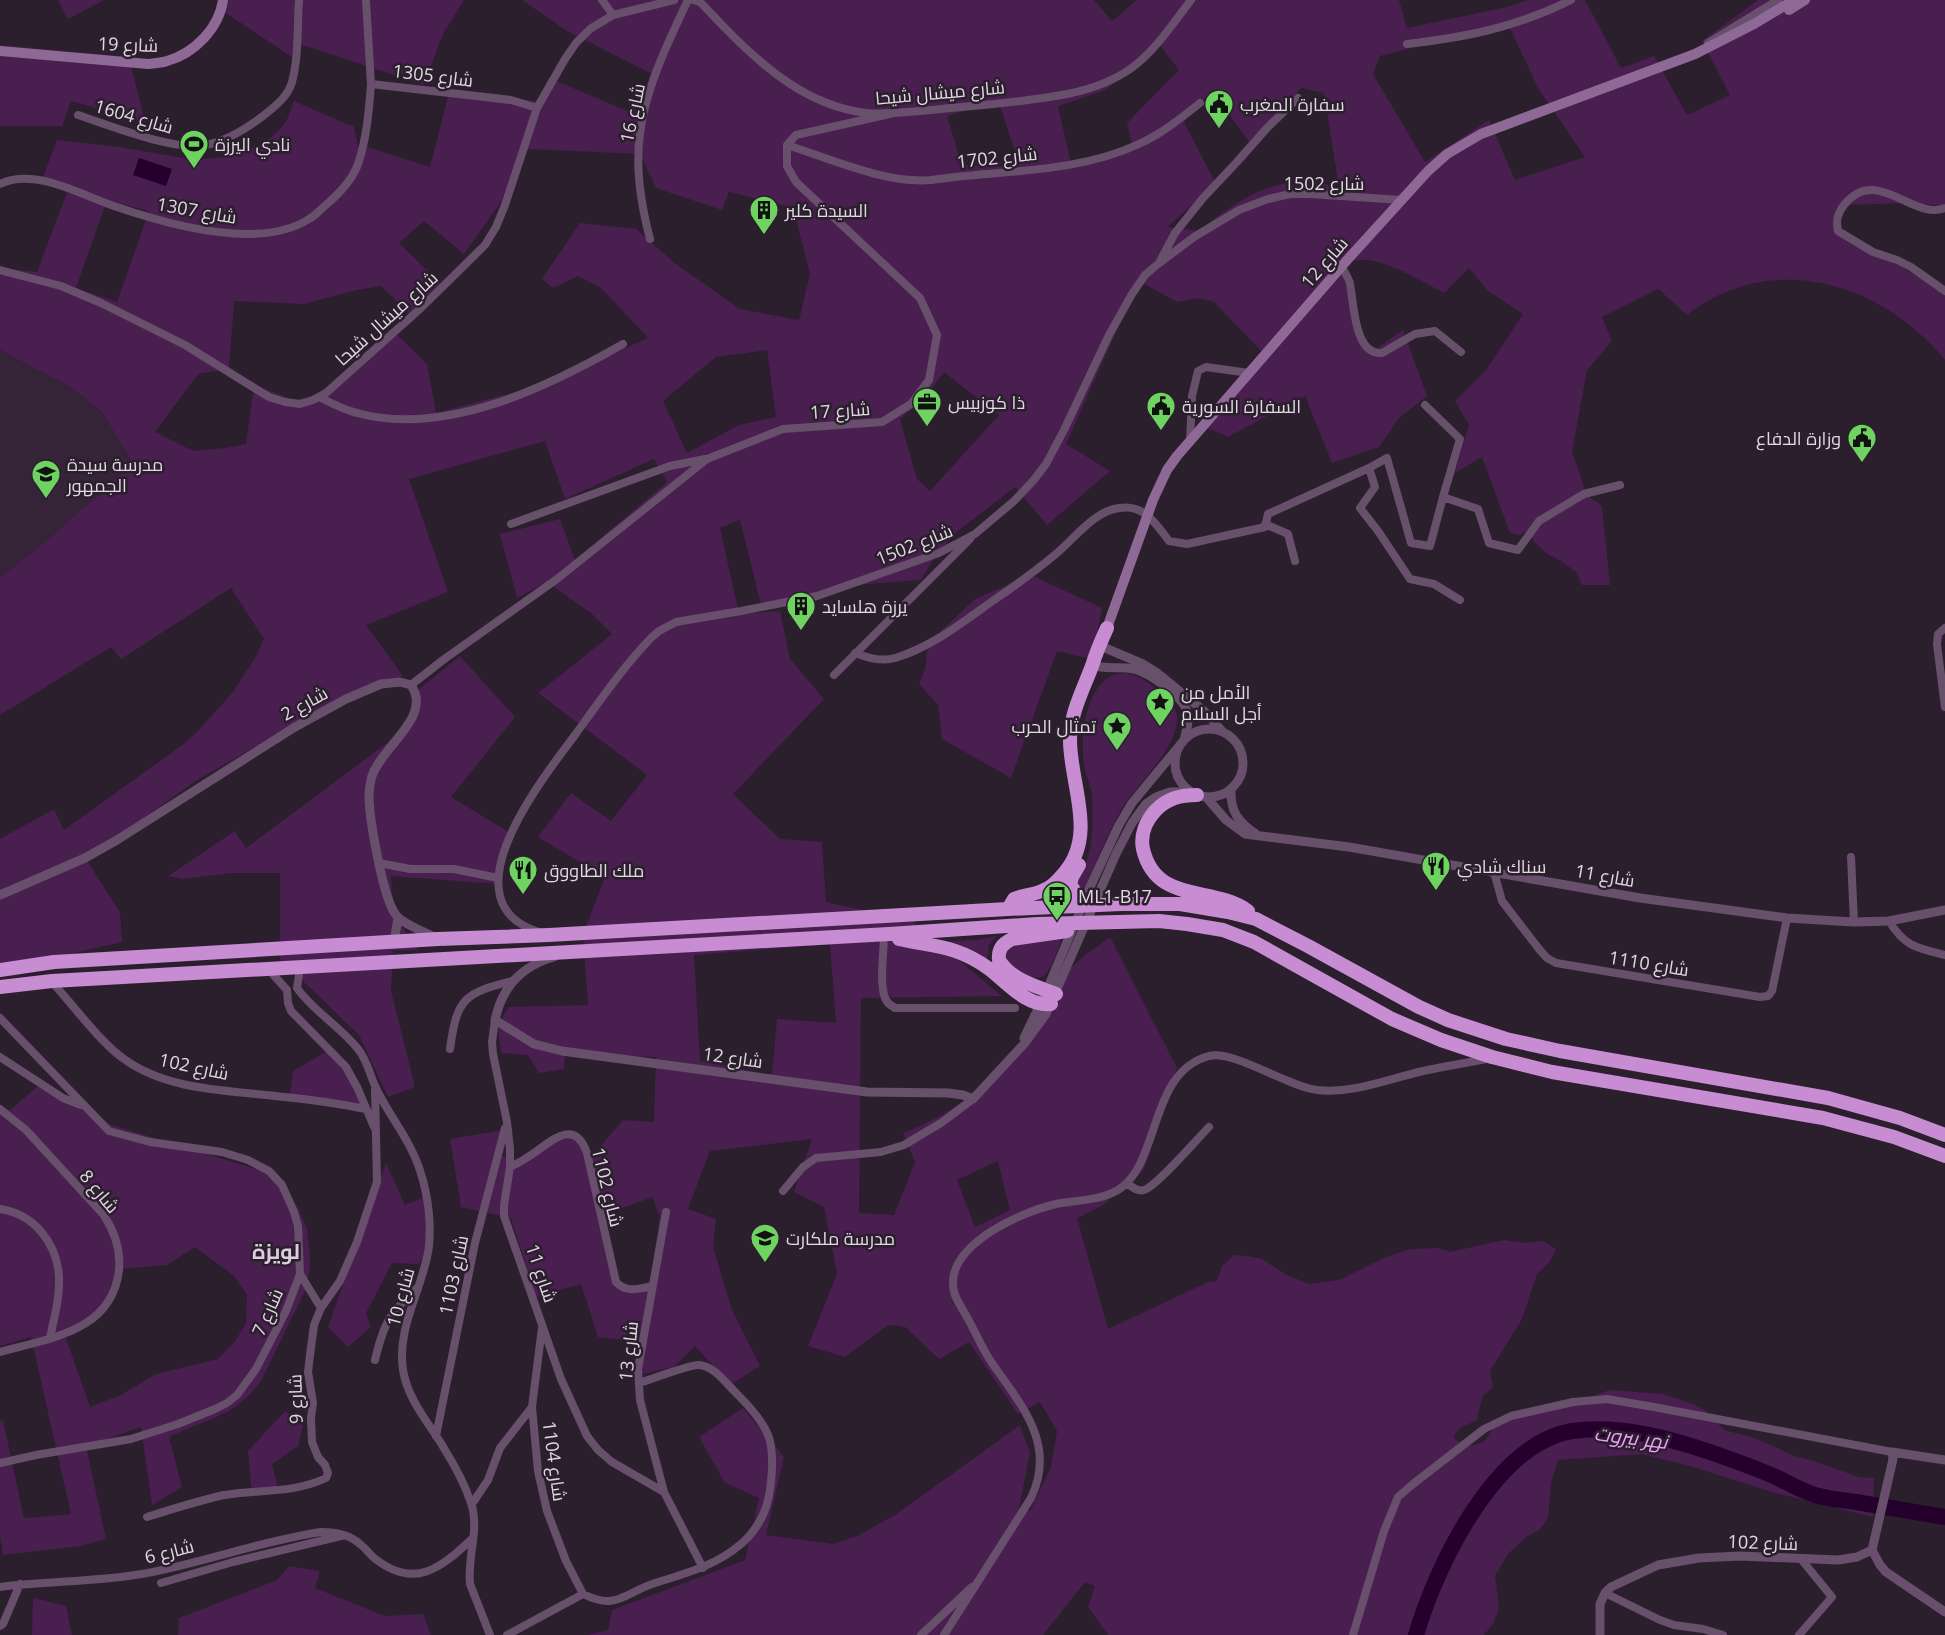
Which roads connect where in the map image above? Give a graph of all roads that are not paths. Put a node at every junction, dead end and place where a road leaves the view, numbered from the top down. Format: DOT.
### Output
graph roads {
  1 [pos="223,0"];
  2 [pos="299,0"];
  3 [pos="366,0"];
  4 [pos="602,0"];
  5 [pos="674,0"];
  6 [pos="688,0"];
  7 [pos="693,0"];
  8 [pos="1191,0"];
  9 [pos="1570,0"];
  10 [pos="1778,0"];
  11 [pos="1794,0"];
  12 [pos="1805,0"];
  13 [pos="613,15"];
  14 [pos="1407,44"];
  15 [pos="0,51"];
  16 [pos="1701,52"];
  17 [pos="371,84"];
  18 [pos="1298,98"];
  19 [pos="1200,103"];
  20 [pos="537,108"];
  21 [pos="894,113"];
  22 [pos="78,115"];
  23 [pos="787,145"];
  24 [pos="0,184"];
  25 [pos="1401,200"];
  26 [pos="1945,208"];
  27 [pos="650,239"];
  28 [pos="1158,264"];
  29 [pos="1341,267"];
  30 [pos="0,270"];
  31 [pos="1945,291"];
  32 [pos="623,344"];
  33 [pos="1461,352"];
  34 [pos="1249,373"];
  35 [pos="319,397"];
  36 [pos="1425,405"];
  37 [pos="1190,441"];
  38 [pos="707,459"];
  39 [pos="1369,468"];
  40 [pos="1620,485"];
  41 [pos="1443,497"];
  42 [pos="1148,514"];
  43 [pos="511,524"];
  44 [pos="1266,524"];
  45 [pos="975,534"];
  46 [pos="1295,561"];
  47 [pos="1460,600"];
  48 [pos="1107,628"];
  49 [pos="1945,628"];
  50 [pos="1102,646"];
  51 [pos="855,653"];
  52 [pos="1096,666"];
  53 [pos="834,675"];
  54 [pos="411,685"];
  55 [pos="1945,707"];
  56 [pos="1222,731"];
  57 [pos="1182,742"];
  58 [pos="1232,789"];
  59 [pos="1199,795"];
  60 [pos="1260,837"];
  61 [pos="1851,857"];
  62 [pos="379,863"];
  63 [pos="1494,872"];
  64 [pos="498,878"];
  65 [pos="0,895"];
  66 [pos="1090,905"];
  67 [pos="1008,909"];
  68 [pos="1945,910"];
  69 [pos="398,918"];
  70 [pos="1787,918"];
  71 [pos="1256,919"];
  72 [pos="1889,921"];
  73 [pos="1122,922"];
  74 [pos="1854,922"];
  75 [pos="887,934"];
  76 [pos="549,935"];
  77 [pos="1074,936"];
  78 [pos="438,939"];
  79 [pos="394,942"];
  80 [pos="566,953"];
  81 [pos="1945,956"];
  82 [pos="300,968"];
  83 [pos="0,970"];
  84 [pos="269,970"];
  85 [pos="52,981"];
  86 [pos="513,981"];
  87 [pos="0,987"];
  88 [pos="1049,998"];
  89 [pos="1015,1008"];
  90 [pos="0,1018"];
  91 [pos="495,1020"];
  92 [pos="450,1049"];
  93 [pos="0,1057"];
  94 [pos="1492,1058"];
  95 [pos="375,1089"];
  96 [pos="973,1099"];
  97 [pos="86,1107"];
  98 [pos="0,1109"];
  99 [pos="366,1109"];
  100 [pos="507,1122"];
  101 [pos="1209,1127"];
  102 [pos="375,1128"];
  103 [pos="1945,1135"];
  104 [pos="1945,1156"];
  105 [pos="510,1167"];
  106 [pos="1127,1183"];
  107 [pos="783,1191"];
  108 [pos="0,1209"];
  109 [pos="666,1212"];
  110 [pos="300,1274"];
  111 [pos="652,1286"];
  112 [pos="418,1287"];
  113 [pos="321,1308"];
  114 [pos="543,1327"];
  115 [pos="50,1338"];
  116 [pos="0,1352"];
  117 [pos="375,1360"];
  118 [pos="639,1383"];
  119 [pos="532,1407"];
  120 [pos="436,1436"];
  121 [pos="1892,1455"];
  122 [pos="1945,1460"];
  123 [pos="0,1463"];
  124 [pos="664,1492"];
  125 [pos="472,1504"];
  126 [pos="147,1517"];
  127 [pos="343,1535"];
  128 [pos="473,1538"];
  129 [pos="1872,1550"];
  130 [pos="1802,1559"];
  131 [pos="703,1568"];
  132 [pos="979,1581"];
  133 [pos="161,1583"];
  134 [pos="20,1584"];
  135 [pos="0,1587"];
  136 [pos="1605,1593"];
  137 [pos="583,1594"];
  138 [pos="1945,1611"];
  139 [pos="0,1626"];
  140 [pos="490,1635"];
  141 [pos="507,1635"];
  142 [pos="921,1635"];
  143 [pos="944,1635"];
  144 [pos="1353,1635"];
  145 [pos="1600,1635"];
  146 [pos="1724,1635"];
  147 [pos="1799,1635"];
  1 -- 15 [label="main road, شارع 19"];
  2 -- 22 [label="street, شارع 1604"];
  3 -- 17 [label="street, شارع 1305"];
  4 -- 13 [label="street"];
  5 -- 13 [label="street, شارع ميشال شيحا"];
  6 -- 27 [label="street, شارع 16"];
  7 -- 21 [label="street, شارع ميشال شيحا"];
  8 -- 21 [label="street, شارع ميشال شيحا"];
  9 -- 14 [label="street"];
  10 -- 16 [label="street"];
  11 -- 16 [label="main road, شارع 12"];
  12 -- 16 [label="main road, شارع 12"];
  13 -- 20 [label="street, شارع ميشال شيحا"];
  16 -- 25 [label="main road, شارع 12"];
  17 -- 20 [label="street, شارع 1305"];
  17 -- 24 [label="street, شارع 1307"];
  18 -- 28 [label="street"];
  19 -- 23 [label="street, شارع 1702"];
  20 -- 35 [label="street, شارع ميشال شيحا"];
  21 -- 23 [label="street"];
  23 -- 38 [label="street, شارع 17"];
  25 -- 28 [label="street, شارع 1502"];
  25 -- 29 [label="main road, شارع 12"];
  26 -- 31 [label="street"];
  28 -- 45 [label="street, شارع 1502"];
  29 -- 33 [label="street"];
  29 -- 34 [label="main road, شارع 12"];
  30 -- 35 [label="street, شارع ميشال شيحا"];
  32 -- 35 [label="street"];
  34 -- 37 [label="main road, شارع 12"];
  34 -- 37 [label="street"];
  36 -- 41 [label="street"];
  37 -- 42 [label="main road, شارع 12"];
  38 -- 43 [label="street"];
  38 -- 54 [label="street, شارع 17"];
  39 -- 41 [label="street"];
  39 -- 44 [label="street"];
  39 -- 47 [label="street"];
  40 -- 41 [label="street"];
  42 -- 44 [label="street"];
  42 -- 48 [label="main road, شارع 12"];
  42 -- 51 [label="street"];
  44 -- 46 [label="street"];
  45 -- 51 [label="street"];
  45 -- 64 [label="street, شارع 1502"];
  48 -- 50 [label="highway"];
  49 -- 55 [label="street"];
  50 -- 52 [label="highway"];
  50 -- 56 [label="street"];
  51 -- 53 [label="street"];
  52 -- 57 [label="street"];
  52 -- 66 [label="highway"];
  52 -- 67 [label="highway"];
  54 -- 62 [label="street"];
  54 -- 65 [label="street, شارع 2"];
  56 -- 57 [label="street"];
  56 -- 58 [label="street"];
  57 -- 59 [label="street"];
  57 -- 77 [label="street"];
  58 -- 59 [label="street"];
  58 -- 60 [label="street"];
  59 -- 60 [label="street, شارع 11"];
  59 -- 71 [label="highway"];
  59 -- 77 [label="street"];
  60 -- 63 [label="street, شارع 11"];
  61 -- 74 [label="street"];
  62 -- 64 [label="street"];
  62 -- 69 [label="street"];
  63 -- 70 [label="street, شارع 11"];
  63 -- 70 [label="street, شارع 1110"];
  64 -- 76 [label="street, شارع 1502"];
  66 -- 67 [label="highway"];
  66 -- 71 [label="highway"];
  67 -- 76 [label="highway"];
  68 -- 72 [label="street, شارع 11"];
  69 -- 78 [label="street"];
  69 -- 79 [label="street"];
  70 -- 74 [label="street, شارع 11"];
  71 -- 103 [label="highway"];
  72 -- 74 [label="street, شارع 11"];
  72 -- 81 [label="street"];
  73 -- 75 [label="highway"];
  73 -- 88 [label="highway"];
  73 -- 94 [label="highway"];
  75 -- 80 [label="highway"];
  75 -- 88 [label="highway"];
  75 -- 89 [label="street"];
  76 -- 78 [label="highway"];
  77 -- 88 [label="street"];
  78 -- 79 [label="highway"];
  79 -- 83 [label="highway"];
  80 -- 82 [label="highway"];
  80 -- 86 [label="street"];
  82 -- 84 [label="highway"];
  82 -- 95 [label="street, شارع 10"];
  84 -- 85 [label="highway"];
  84 -- 99 [label="street"];
  85 -- 87 [label="highway"];
  85 -- 99 [label="street, شارع 102"];
  86 -- 91 [label="street"];
  86 -- 92 [label="street"];
  88 -- 96 [label="street"];
  90 -- 97 [label="street, شارع 7"];
  91 -- 96 [label="street, شارع 12"];
  91 -- 100 [label="street, شارع 11"];
  93 -- 97 [label="street"];
  94 -- 104 [label="highway"];
  94 -- 106 [label="street"];
  95 -- 102 [label="street, شارع 9"];
  95 -- 112 [label="street, شارع 10"];
  96 -- 107 [label="street"];
  97 -- 110 [label="street, شارع 7"];
  98 -- 115 [label="street, شارع 8"];
  99 -- 102 [label="street"];
  100 -- 105 [label="street, شارع 11"];
  100 -- 120 [label="street, شارع 1103"];
  101 -- 106 [label="street"];
  102 -- 113 [label="street, شارع 9"];
  105 -- 111 [label="street, شارع 1102"];
  105 -- 114 [label="street, شارع 11"];
  106 -- 132 [label="street"];
  108 -- 115 [label="street"];
  109 -- 111 [label="street, شارع 13"];
  110 -- 113 [label="street"];
  110 -- 123 [label="street, شارع 7"];
  111 -- 118 [label="street, شارع 13"];
  112 -- 117 [label="street"];
  112 -- 120 [label="street, شارع 10"];
  113 -- 126 [label="street, شارع 9"];
  114 -- 119 [label="street, شارع 1104"];
  114 -- 124 [label="street, شارع 11"];
  115 -- 116 [label="street, شارع 8"];
  118 -- 124 [label="street, شارع 13"];
  118 -- 131 [label="street"];
  119 -- 125 [label="street"];
  119 -- 137 [label="street, شارع 1104"];
  120 -- 125 [label="street, شارع 10"];
  121 -- 122 [label="street"];
  121 -- 129 [label="street"];
  121 -- 144 [label="street"];
  124 -- 131 [label="street, شارع 13"];
  125 -- 128 [label="street, شارع 10"];
  127 -- 128 [label="street"];
  127 -- 133 [label="street, شارع 6"];
  127 -- 134 [label="street, شارع 6"];
  128 -- 140 [label="street, شارع 10"];
  129 -- 130 [label="street, شارع 102"];
  129 -- 138 [label="street"];
  130 -- 136 [label="street, شارع 102"];
  130 -- 147 [label="street"];
  131 -- 137 [label="street"];
  132 -- 142 [label="street"];
  132 -- 143 [label="street"];
  134 -- 135 [label="street, شارع 6"];
  134 -- 139 [label="street"];
  136 -- 145 [label="street"];
  136 -- 146 [label="street"];
  137 -- 141 [label="street"];
}
